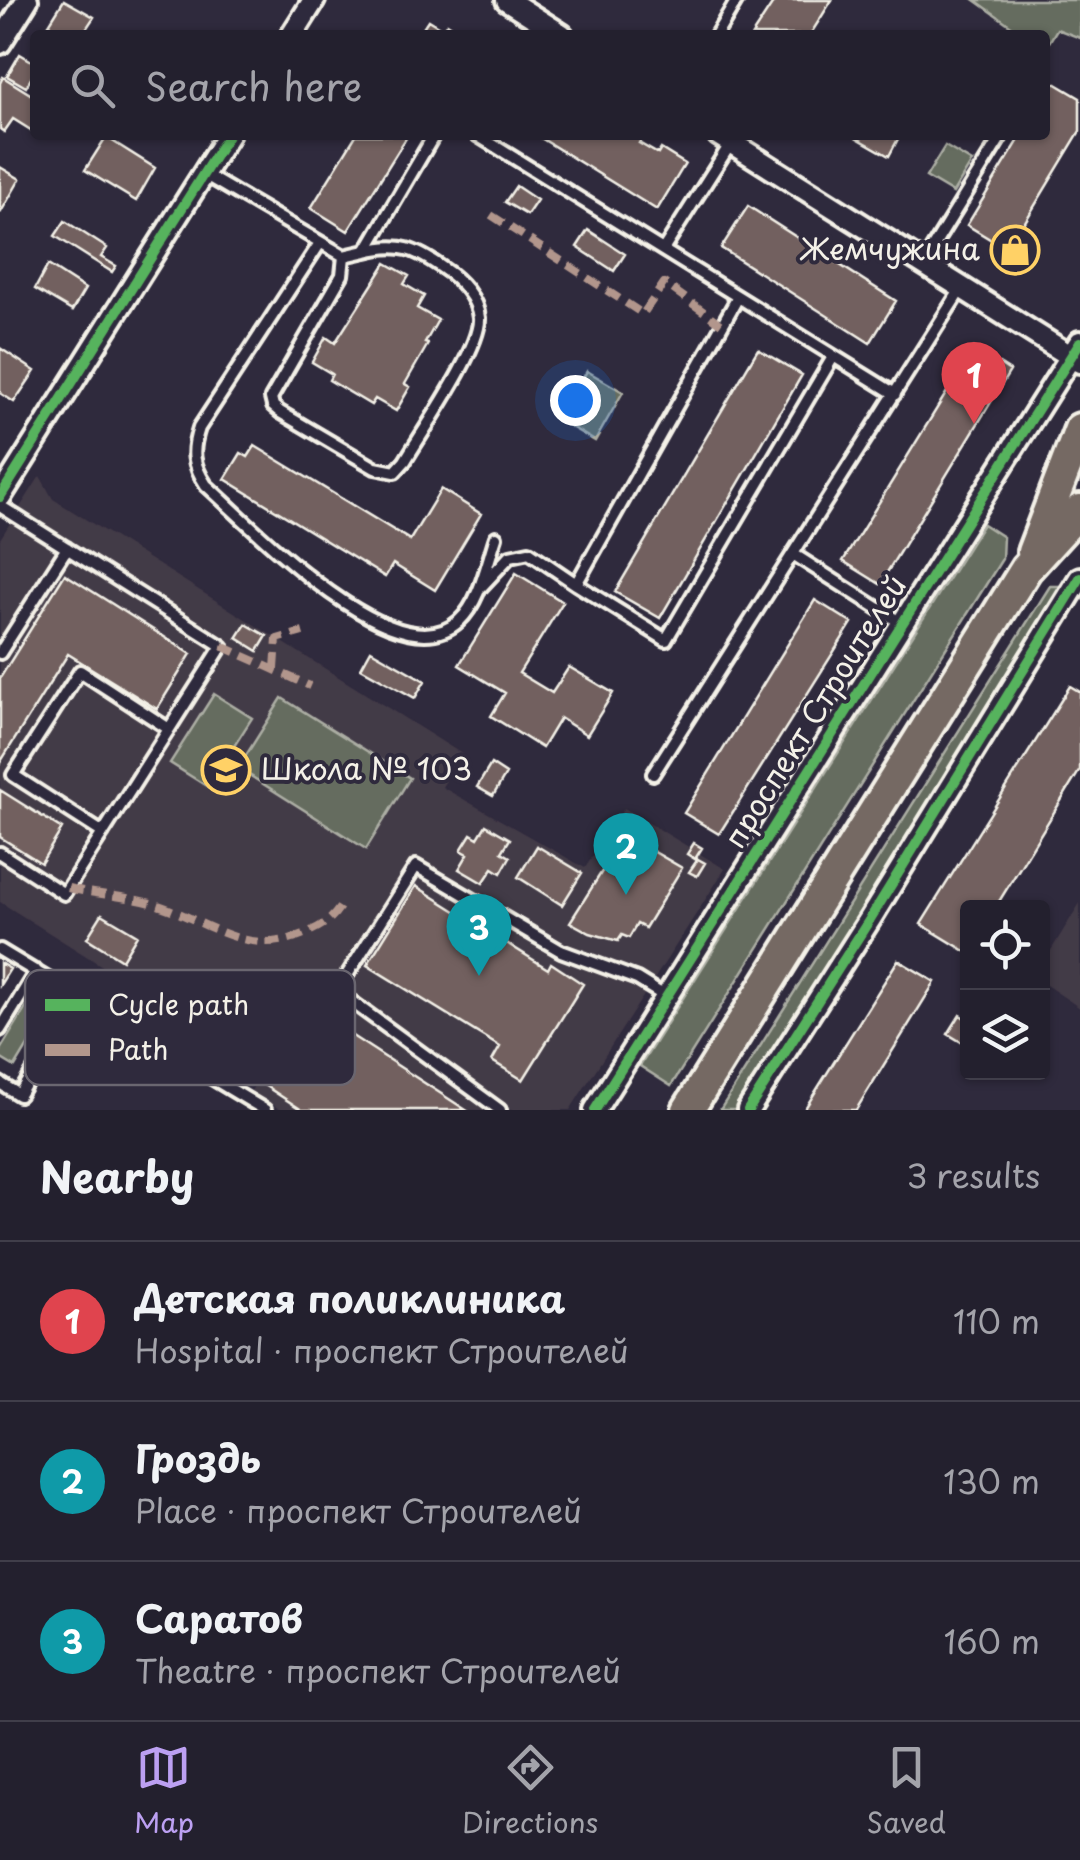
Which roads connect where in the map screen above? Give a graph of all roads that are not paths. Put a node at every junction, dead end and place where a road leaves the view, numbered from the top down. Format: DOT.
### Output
graph roads {
  1 [pos="27,0"];
  2 [pos="314,0"];
  3 [pos="506,0"];
  4 [pos="737,0"];
  5 [pos="295,30"];
  6 [pos="554,30"];
  7 [pos="719,30"];
  8 [pos="0,43"];
  9 [pos="225,140"];
  10 [pos="431,140"];
  11 [pos="485,140"];
  12 [pos="724,140"];
  13 [pos="727,140"];
  14 [pos="999,140"];
  15 [pos="204,174"];
  16 [pos="320,242"];
  17 [pos="366,250"];
  18 [pos="663,250"];
  19 [pos="344,256"];
  20 [pos="922,264"];
  21 [pos="961,290"];
  22 [pos="738,297"];
  23 [pos="1077,354"];
  24 [pos="833,357"];
  25 [pos="895,394"];
  26 [pos="1080,429"];
  27 [pos="0,497"];
  28 [pos="0,506"];
  29 [pos="1080,510"];
  30 [pos="496,538"];
  31 [pos="67,548"];
  32 [pos="793,554"];
  33 [pos="1026,568"];
  34 [pos="1080,578"];
  35 [pos="576,584"];
  36 [pos="477,591"];
  37 [pos="901,622"];
  38 [pos="0,653"];
  39 [pos="169,729"];
  40 [pos="653,774"];
  41 [pos="103,833"];
  42 [pos="0,853"];
  43 [pos="0,950"];
  44 [pos="34,970"];
  45 [pos="350,970"];
  46 [pos="25,989"];
  47 [pos="666,998"];
  48 [pos="355,1003"];
  49 [pos="0,1030"];
  50 [pos="0,1084"];
  51 [pos="25,1085"];
  52 [pos="224,1085"];
  53 [pos="265,1110"];
  54 [pos="500,1110"];
  55 [pos="595,1110"];
  56 [pos="688,1110"];
  57 [pos="748,1110"];
  1 -- 8 [label="street"];
  2 -- 5 [label="street"];
  3 -- 6 [label="street"];
  4 -- 7 [label="lane"];
  9 -- 15 [label="street"];
  10 -- 17 [label="lane"];
  11 -- 18 [label="lane"];
  12 -- 18 [label="lane"];
  13 -- 20 [label="street"];
  14 -- 20 [label="lane"];
  15 -- 16 [label="lane"];
  15 -- 27 [label="street"];
  16 -- 19 [label="lane"];
  16 -- 36 [label="lane"];
  17 -- 19 [label="lane"];
  17 -- 19 [label="lane"];
  18 -- 22 [label="lane"];
  20 -- 21 [label="street"];
  21 -- 23 [label="street"];
  21 -- 25 [label="lane"];
  22 -- 24 [label="lane"];
  22 -- 35 [label="lane"];
  23 -- 37 [label="street, проспект Строителей"];
  24 -- 25 [label="lane"];
  24 -- 35 [label="lane"];
  25 -- 32 [label="lane"];
  26 -- 33 [label="main road"];
  28 -- 31 [label="lane"];
  29 -- 33 [label="main road"];
  30 -- 36 [label="lane"];
  31 -- 38 [label="lane"];
  31 -- 39 [label="lane"];
  32 -- 37 [label="lane"];
  32 -- 40 [label="lane"];
  33 -- 56 [label="main road"];
  34 -- 57 [label="street"];
  35 -- 36 [label="lane"];
  37 -- 47 [label="street, проспект Строителей"];
  39 -- 41 [label="lane"];
  39 -- 41 [label="lane"];
  41 -- 42 [label="lane"];
  43 -- 44 [label="lane"];
  45 -- 47 [label="lane"];
  46 -- 49 [label="lane"];
  47 -- 55 [label="street, проспект Строителей"];
  48 -- 54 [label="lane"];
  50 -- 51 [label="lane"];
  52 -- 53 [label="lane"];
}
